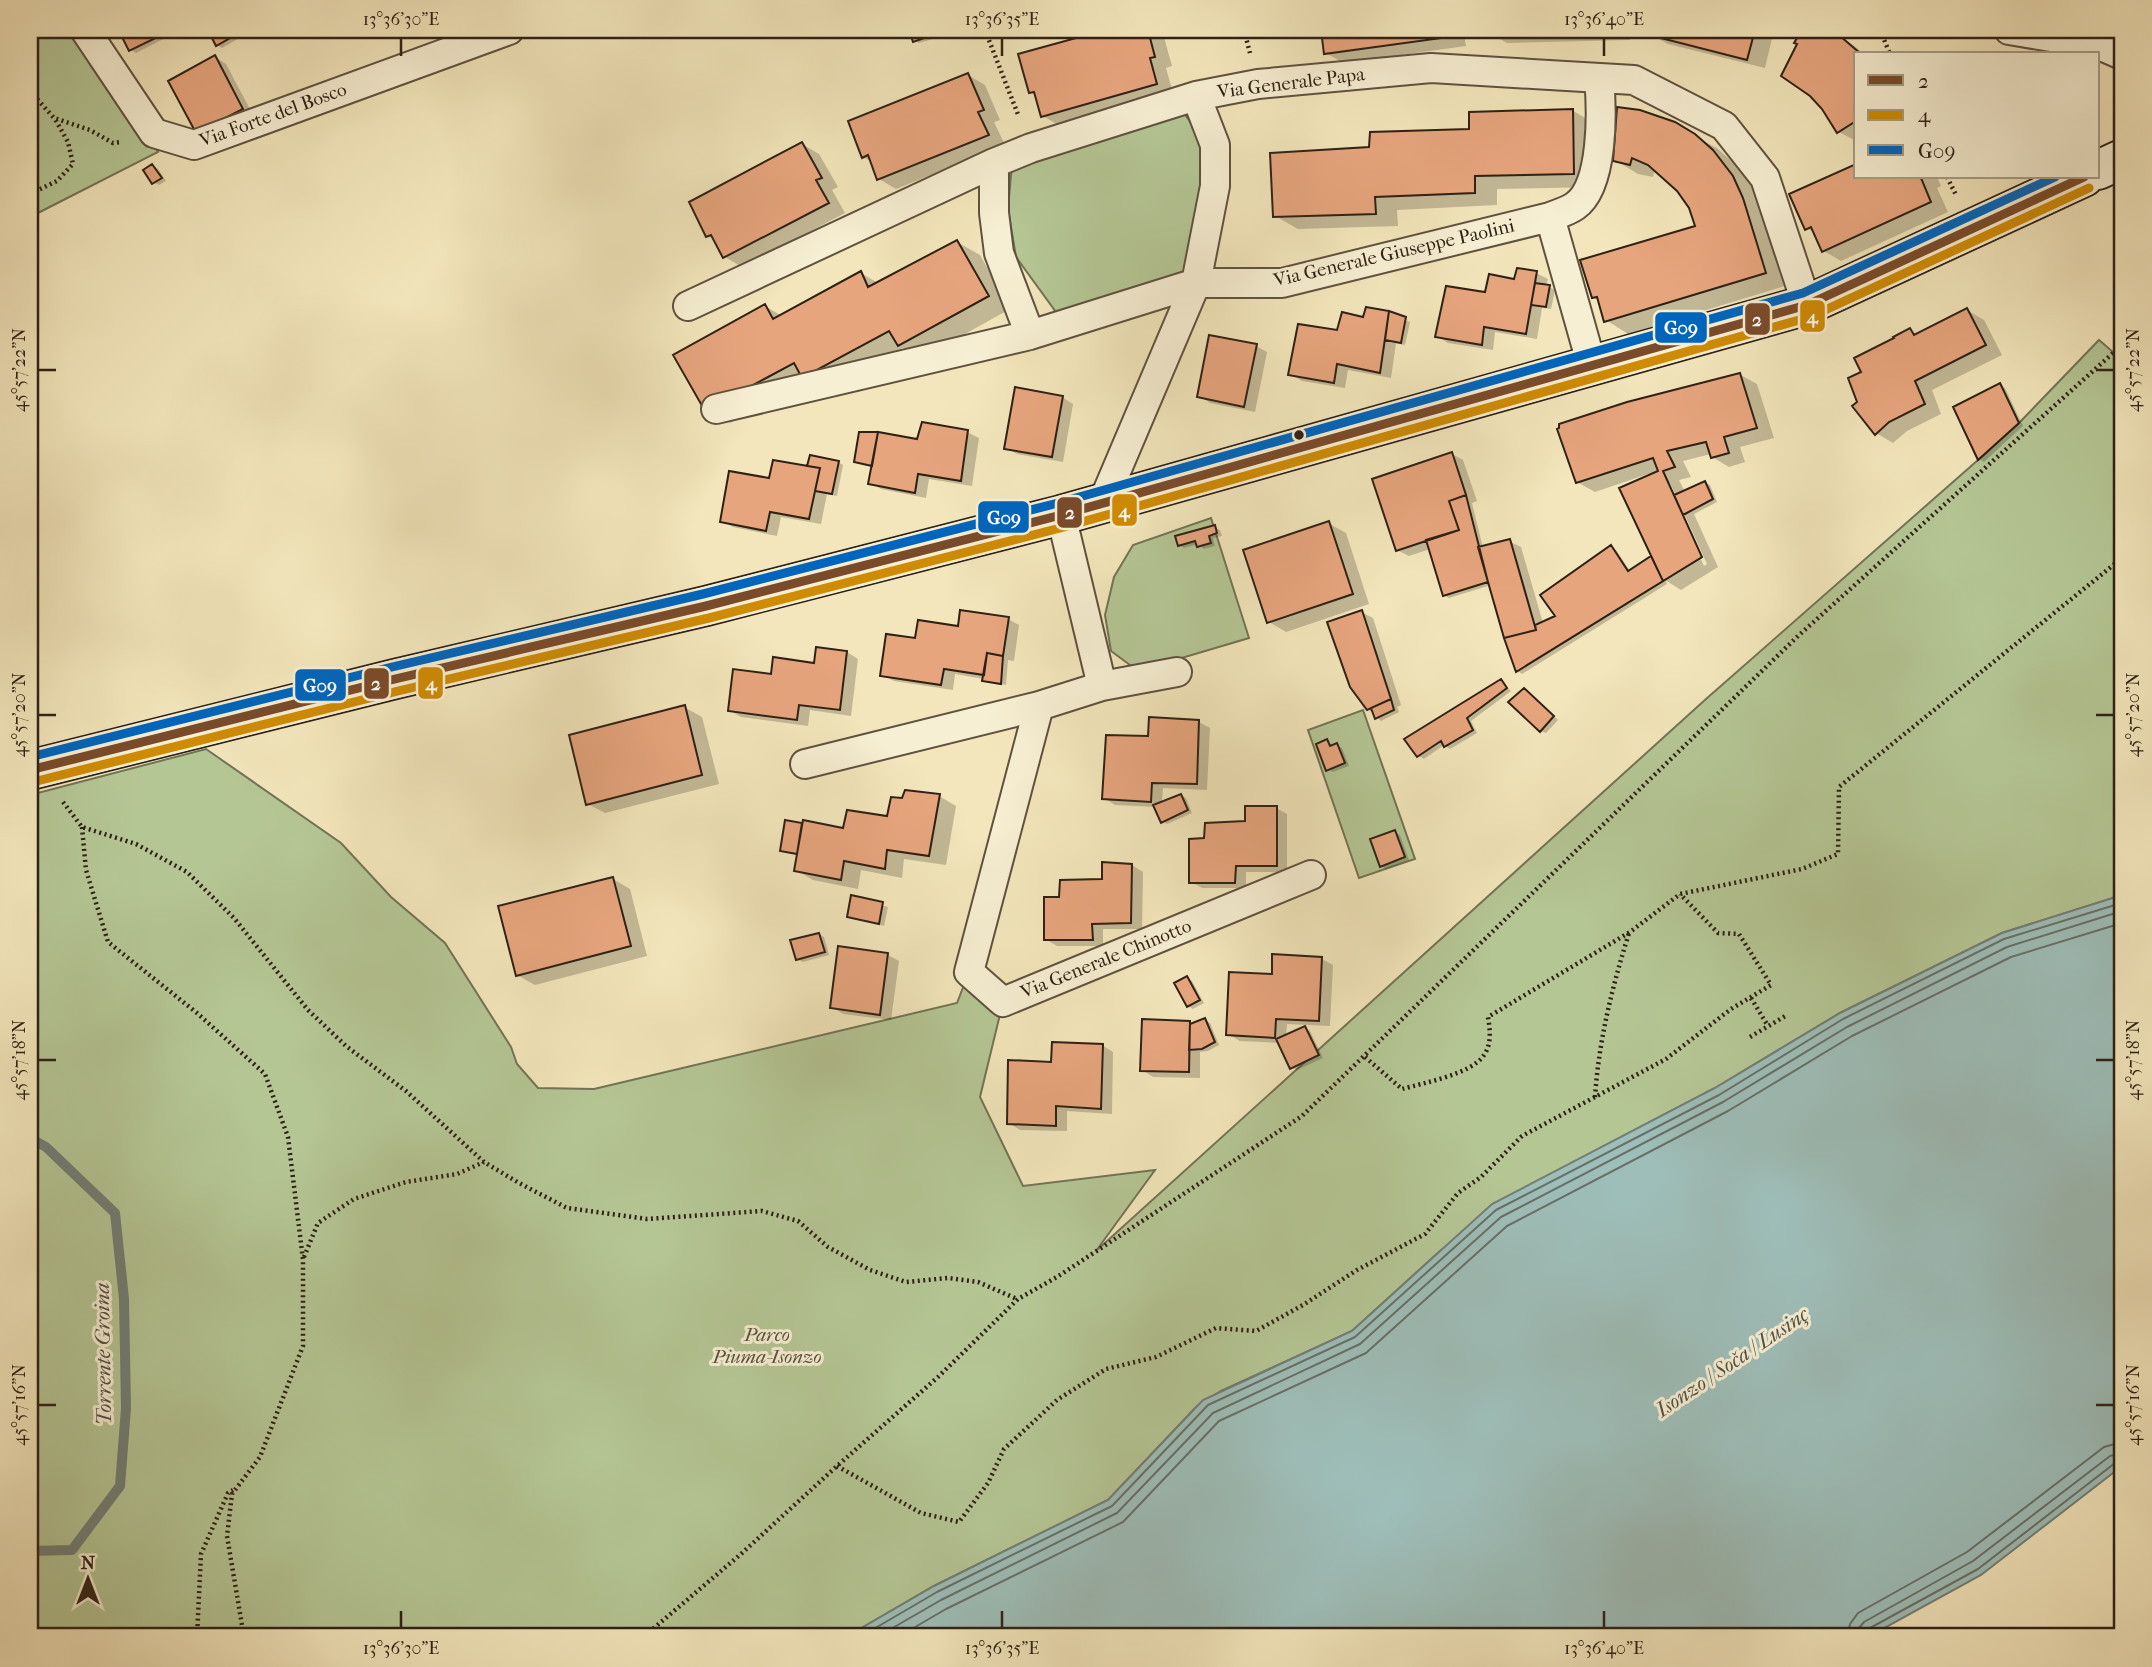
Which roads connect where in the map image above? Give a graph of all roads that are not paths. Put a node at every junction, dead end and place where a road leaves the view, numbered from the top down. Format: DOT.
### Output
graph roads {
  1 [pos="85,30"];
  2 [pos="509,30"];
  3 [pos="2009,30"];
  4 [pos="2122,55"];
  5 [pos="1599,78"];
  6 [pos="1196,96"];
  7 [pos="2122,159"];
  8 [pos="994,163"];
  9 [pos="2100,169"];
  10 [pos="2082,178"];
  11 [pos="1550,217"];
  12 [pos="1196,282"];
  13 [pos="688,306"];
  14 [pos="1807,306"];
  15 [pos="1030,335"];
  16 [pos="1591,366"];
  17 [pos="716,409"];
  18 [pos="1103,502"];
  19 [pos="1061,515"];
  20 [pos="1178,672"];
  21 [pos="1102,686"];
  22 [pos="1039,706"];
  23 [pos="806,764"];
  24 [pos="33,769"];
  25 [pos="1311,876"];
  1 -- 2 [label="street, Via Forte del Bosco"];
  3 -- 4 [label="street"];
  5 -- 6 [label="street, Via Generale Papa"];
  5 -- 11 [label="street, Via Generale Giuseppe Paolini"];
  5 -- 14 [label="street, Via Generale Papa"];
  6 -- 8 [label="street, Via Generale Papa"];
  6 -- 12 [label="street"];
  7 -- 9 [label="main road"];
  8 -- 13 [label="street, Via Generale Papa"];
  8 -- 15 [label="street"];
  10 -- 14 [label="main road"];
  11 -- 12 [label="street, Via Generale Giuseppe Paolini"];
  11 -- 16 [label="street"];
  12 -- 15 [label="street, Via Generale Giuseppe Paolini"];
  12 -- 18 [label="street"];
  14 -- 16 [label="main road"];
  15 -- 17 [label="street, Via Generale Giuseppe Paolini"];
  16 -- 18 [label="main road"];
  18 -- 19 [label="main road"];
  19 -- 21 [label="street"];
  19 -- 24 [label="main road"];
  20 -- 21 [label="street"];
  21 -- 22 [label="street"];
  22 -- 23 [label="street"];
  22 -- 25 [label="street, Via Generale Chinotto"];
}
